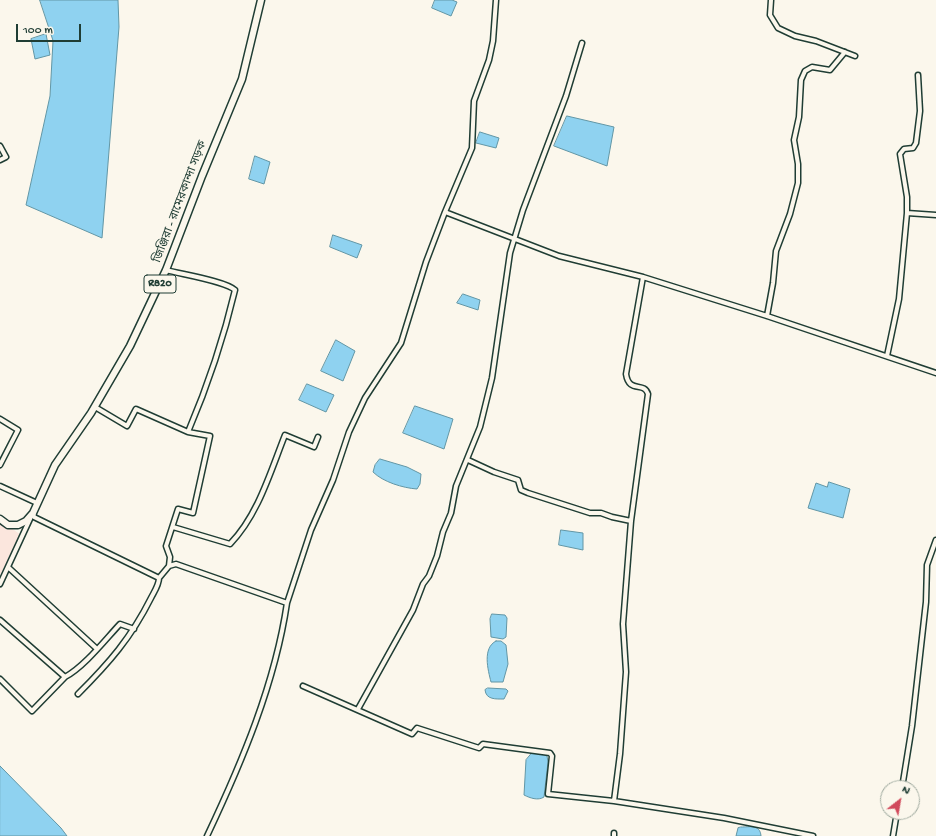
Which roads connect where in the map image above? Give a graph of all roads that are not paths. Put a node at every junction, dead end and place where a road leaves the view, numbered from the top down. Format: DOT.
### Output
graph roads {
  1 [pos="261,0"];
  2 [pos="496,0"];
  3 [pos="771,0"];
  4 [pos="582,42"];
  5 [pos="846,52"];
  6 [pos="855,56"];
  7 [pos="918,75"];
  8 [pos="0,146"];
  9 [pos="0,160"];
  10 [pos="445,212"];
  11 [pos="907,212"];
  12 [pos="936,215"];
  13 [pos="166,270"];
  14 [pos="643,277"];
  15 [pos="767,316"];
  16 [pos="887,356"];
  17 [pos="936,373"];
  18 [pos="95,407"];
  19 [pos="0,420"];
  20 [pos="188,432"];
  21 [pos="318,437"];
  22 [pos="468,460"];
  23 [pos="0,465"];
  24 [pos="0,486"];
  25 [pos="37,503"];
  26 [pos="33,513"];
  27 [pos="0,519"];
  28 [pos="631,521"];
  29 [pos="173,527"];
  30 [pos="936,540"];
  31 [pos="169,566"];
  32 [pos="9,568"];
  33 [pos="159,578"];
  34 [pos="0,584"];
  35 [pos="287,603"];
  36 [pos="0,620"];
  37 [pos="134,629"];
  38 [pos="97,649"];
  39 [pos="64,677"];
  40 [pos="0,679"];
  41 [pos="303,686"];
  42 [pos="78,694"];
  43 [pos="358,709"];
  44 [pos="903,780"];
  45 [pos="614,801"];
  46 [pos="896,820"];
  47 [pos="207,836"];
  48 [pos="813,836"];
  49 [pos="893,836"];
  1 -- 13 [label="main road, জিঞ্জিরা - রামেরকান্দা সড়ক / R820"];
  2 -- 10 [label="street"];
  3 -- 5 [label="street"];
  4 -- 22 [label="street"];
  5 -- 6 [label="street"];
  5 -- 15 [label="street"];
  7 -- 11 [label="street"];
  8 -- 9 [label="street"];
  10 -- 14 [label="street"];
  10 -- 35 [label="street"];
  11 -- 12 [label="street"];
  11 -- 16 [label="street"];
  13 -- 18 [label="main road, জিঞ্জিরা - রামেরকান্দা সড়ক / R820"];
  13 -- 20 [label="street"];
  14 -- 15 [label="street"];
  14 -- 28 [label="street"];
  15 -- 16 [label="street"];
  16 -- 17 [label="street"];
  18 -- 20 [label="street"];
  18 -- 25 [label="main road, জিঞ্জিরা - রামেরকান্দা সড়ক / R820"];
  19 -- 23 [label="street"];
  20 -- 29 [label="street"];
  21 -- 29 [label="street"];
  22 -- 28 [label="street"];
  22 -- 43 [label="street"];
  24 -- 25 [label="street"];
  25 -- 26 [label="main road, জিঞ্জিরা - রামেরকান্দা সড়ক / R820"];
  26 -- 27 [label="main road"];
  26 -- 32 [label="street"];
  26 -- 33 [label="street"];
  28 -- 45 [label="street"];
  29 -- 31 [label="street"];
  30 -- 44 [label="street"];
  31 -- 33 [label="street"];
  31 -- 35 [label="street"];
  32 -- 34 [label="street"];
  32 -- 38 [label="street"];
  33 -- 37 [label="street"];
  35 -- 47 [label="street"];
  36 -- 39 [label="street"];
  37 -- 38 [label="street"];
  37 -- 42 [label="street"];
  38 -- 39 [label="street"];
  39 -- 40 [label="street"];
  41 -- 43 [label="street"];
  43 -- 45 [label="street"];
  45 -- 48 [label="street"];
  46 -- 49 [label="street"];
}
